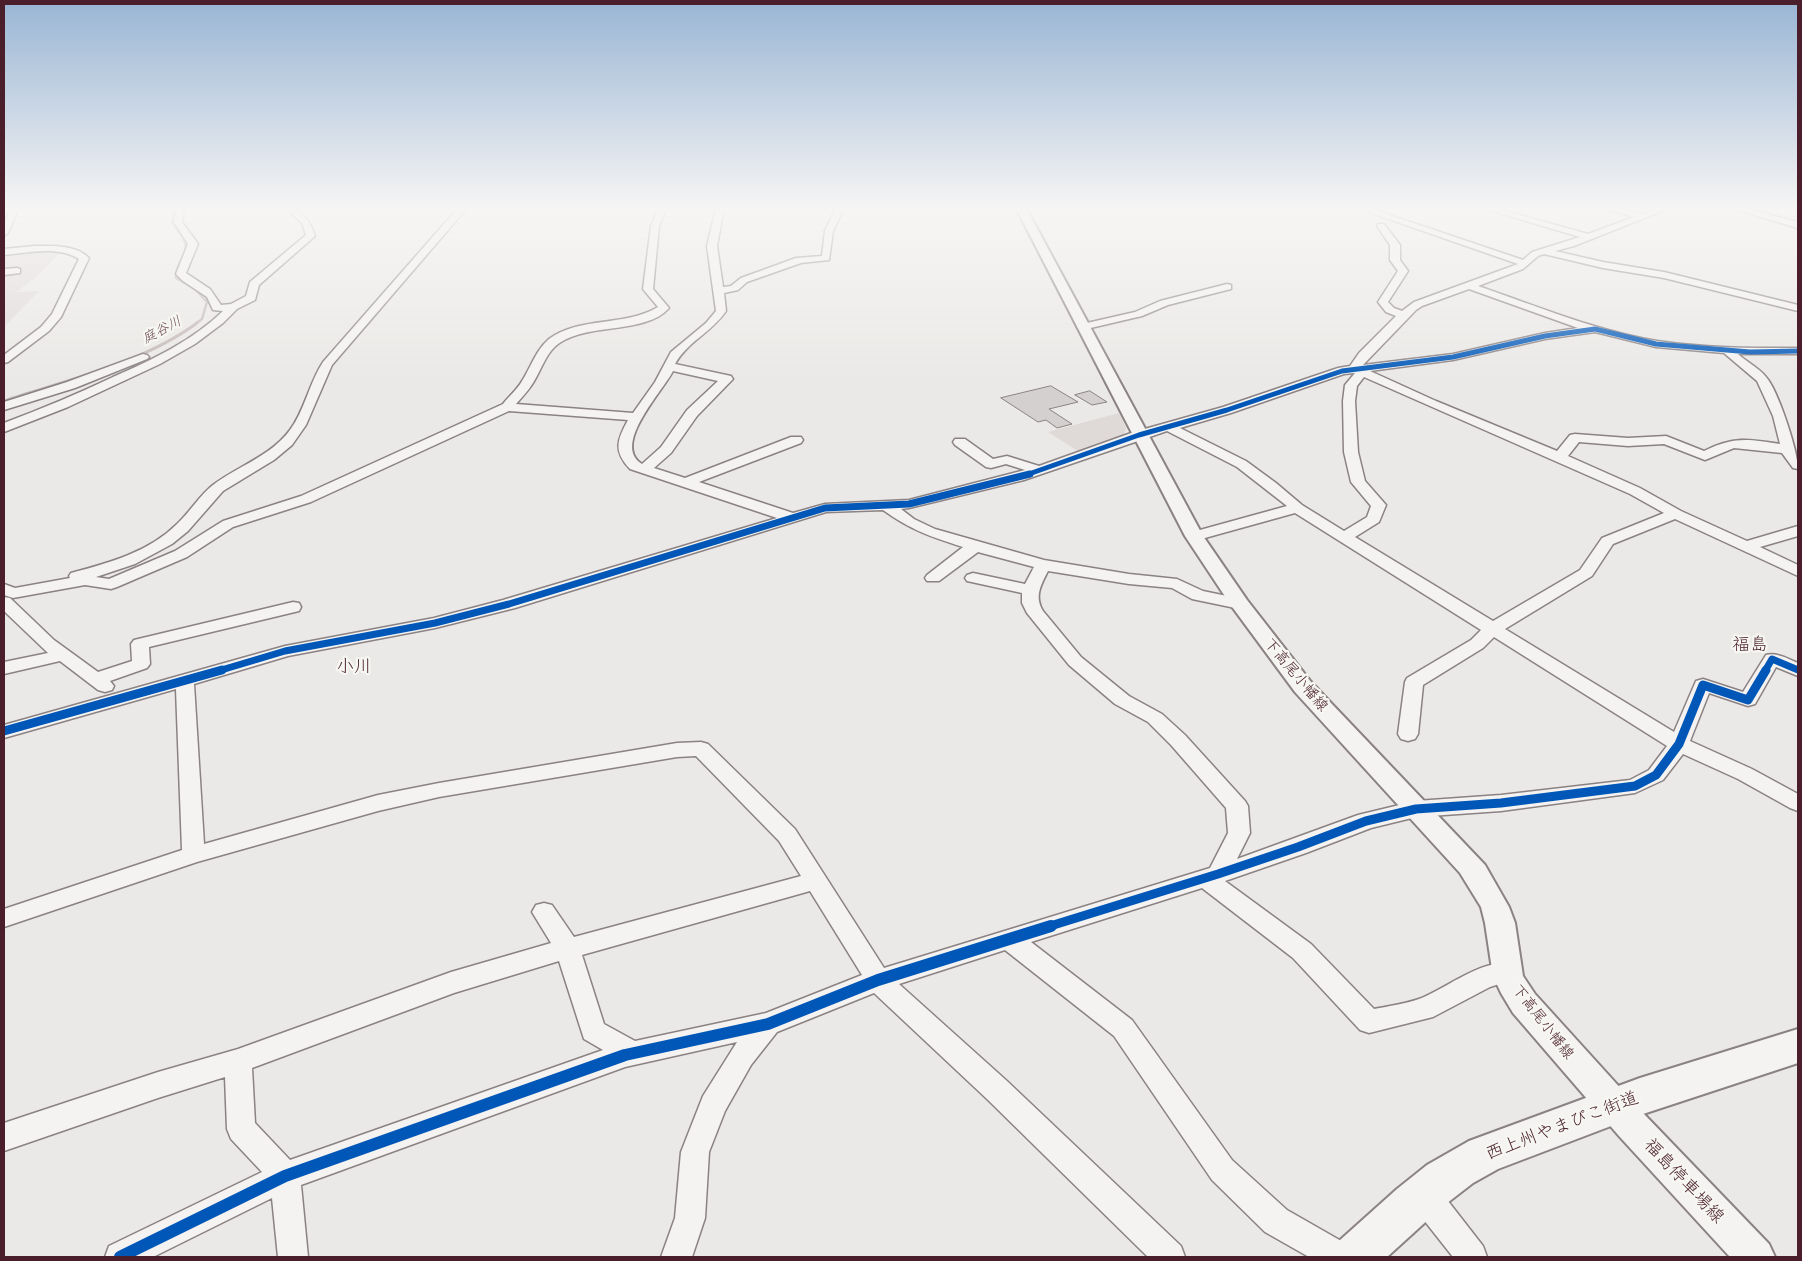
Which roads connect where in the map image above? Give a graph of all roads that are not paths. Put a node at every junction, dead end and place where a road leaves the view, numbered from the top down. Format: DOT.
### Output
graph roads {
  1 [pos="80,267"];
  2 [pos="183,267"];
  3 [pos="274,267"];
  4 [pos="412,267"];
  5 [pos="650,267"];
  6 [pos="715,267"];
  7 [pos="784,267"];
  8 [pos="1051,267"];
  9 [pos="1400,267"];
  10 [pos="1520,267"];
  11 [pos="1614,267"];
  12 [pos="16,271"];
  13 [pos="4,272"];
  14 [pos="1470,286"];
  15 [pos="1226,287"];
  16 [pos="719,291"];
  17 [pos="233,307"];
  18 [pos="1798,308"];
  19 [pos="1402,315"];
  20 [pos="1082,327"];
  21 [pos="1589,329"];
  22 [pos="1727,350"];
  23 [pos="1798,351"];
  24 [pos="168,356"];
  25 [pos="4,360"];
  26 [pos="668,366"];
  27 [pos="1359,371"];
  28 [pos="4,406"];
  29 [pos="507,407"];
  30 [pos="637,417"];
  31 [pos="1167,426"];
  32 [pos="4,428"];
  33 [pos="1138,435"];
  34 [pos="796,440"];
  35 [pos="960,442"];
  36 [pos="1788,450"];
  37 [pos="1559,457"];
  38 [pos="1798,465"];
  39 [pos="644,469"];
  40 [pos="1038,470"];
  41 [pos="684,483"];
  42 [pos="887,506"];
  43 [pos="1297,508"];
  44 [pos="1676,514"];
  45 [pos="793,518"];
  46 [pos="1798,531"];
  47 [pos="1194,536"];
  48 [pos="1343,538"];
  49 [pos="975,546"];
  50 [pos="1748,546"];
  51 [pos="1043,565"];
  52 [pos="1798,571"];
  53 [pos="933,578"];
  54 [pos="973,578"];
  55 [pos="1030,590"];
  56 [pos="4,602"];
  57 [pos="1240,604"];
  58 [pos="293,607"];
  59 [pos="1492,629"];
  60 [pos="63,654"];
  61 [pos="4,668"];
  62 [pos="1798,670"];
  63 [pos="96,678"];
  64 [pos="185,681"];
  65 [pos="122,698"];
  66 [pos="4,731"];
  67 [pos="1408,734"];
  68 [pos="1679,744"];
  69 [pos="1798,804"];
  70 [pos="1416,809"];
  71 [pos="193,855"];
  72 [pos="1212,876"];
  73 [pos="814,880"];
  74 [pos="544,912"];
  75 [pos="4,918"];
  76 [pos="1010,940"];
  77 [pos="568,948"];
  78 [pos="1506,972"];
  79 [pos="878,980"];
  80 [pos="768,1024"];
  81 [pos="1798,1046"];
  82 [pos="632,1053"];
  83 [pos="238,1061"];
  84 [pos="1613,1105"];
  85 [pos="4,1137"];
  86 [pos="285,1176"];
  87 [pos="1423,1194"];
  88 [pos="120,1257"];
  89 [pos="293,1257"];
  90 [pos="677,1257"];
  91 [pos="1170,1257"];
  92 [pos="1339,1257"];
  93 [pos="1355,1257"];
  94 [pos="1472,1257"];
  95 [pos="1756,1257"];
  1 -- 25 [label="street"];
  2 -- 17 [label="street"];
  3 -- 17 [label="street"];
  4 -- 29 [label="street"];
  5 -- 29 [label="street"];
  6 -- 16 [label="street"];
  7 -- 16 [label="street"];
  8 -- 20 [label="main road, 下高尾小幡線"];
  9 -- 19 [label="street"];
  10 -- 14 [label="street"];
  11 -- 18 [label="street"];
  12 -- 13 [label="street"];
  14 -- 19 [label="street"];
  14 -- 21 [label="street"];
  15 -- 20 [label="street"];
  16 -- 26 [label="street"];
  17 -- 24 [label="street"];
  19 -- 27 [label="street"];
  20 -- 33 [label="main road, 下高尾小幡線"];
  21 -- 22 [label="street"];
  21 -- 27 [label="street"];
  22 -- 23 [label="street"];
  22 -- 36 [label="street"];
  24 -- 28 [label="street"];
  24 -- 32 [label="street"];
  26 -- 30 [label="street"];
  26 -- 39 [label="street"];
  27 -- 31 [label="street"];
  27 -- 37 [label="street"];
  27 -- 48 [label="street"];
  29 -- 30 [label="street"];
  30 -- 39 [label="street"];
  31 -- 33 [label="street"];
  31 -- 43 [label="street"];
  33 -- 40 [label="street"];
  33 -- 47 [label="main road, 下高尾小幡線"];
  34 -- 41 [label="street"];
  35 -- 40 [label="street"];
  36 -- 37 [label="street"];
  36 -- 38 [label="street"];
  37 -- 44 [label="street"];
  39 -- 41 [label="street"];
  40 -- 42 [label="street"];
  41 -- 45 [label="street"];
  42 -- 45 [label="street"];
  42 -- 49 [label="street"];
  43 -- 47 [label="street"];
  43 -- 48 [label="street"];
  44 -- 50 [label="street"];
  44 -- 59 [label="street"];
  45 -- 64 [label="street"];
  46 -- 50 [label="street"];
  47 -- 57 [label="main road, 下高尾小幡線"];
  48 -- 59 [label="street"];
  49 -- 51 [label="street"];
  49 -- 53 [label="street"];
  50 -- 52 [label="street"];
  51 -- 55 [label="street"];
  51 -- 57 [label="street"];
  54 -- 55 [label="street"];
  55 -- 72 [label="street"];
  56 -- 60 [label="street"];
  57 -- 70 [label="main road, 下高尾小幡線"];
  58 -- 63 [label="street"];
  59 -- 67 [label="street"];
  59 -- 68 [label="street"];
  60 -- 61 [label="street"];
  60 -- 63 [label="street"];
  62 -- 68 [label="street"];
  63 -- 65 [label="street"];
  64 -- 65 [label="street"];
  64 -- 71 [label="street"];
  65 -- 66 [label="street"];
  68 -- 69 [label="street"];
  68 -- 70 [label="street"];
  70 -- 72 [label="street"];
  70 -- 78 [label="main road, 下高尾小幡線"];
  71 -- 73 [label="street"];
  71 -- 75 [label="street"];
  72 -- 76 [label="street"];
  72 -- 78 [label="street"];
  73 -- 77 [label="street"];
  73 -- 79 [label="street"];
  74 -- 77 [label="street"];
  76 -- 79 [label="street"];
  76 -- 92 [label="street"];
  77 -- 82 [label="street"];
  77 -- 83 [label="street"];
  78 -- 84 [label="main road, 下高尾小幡線"];
  79 -- 80 [label="street"];
  79 -- 91 [label="street"];
  80 -- 82 [label="street"];
  80 -- 90 [label="street"];
  81 -- 84 [label="highway, 西上州やまびこ街道"];
  82 -- 86 [label="street"];
  83 -- 85 [label="street"];
  83 -- 86 [label="street"];
  84 -- 87 [label="highway, 西上州やまびこ街道"];
  84 -- 95 [label="main road, 福島停車場線"];
  86 -- 88 [label="street"];
  86 -- 89 [label="street"];
  87 -- 93 [label="highway, 西上州やまびこ街道"];
  87 -- 94 [label="street"];
}
